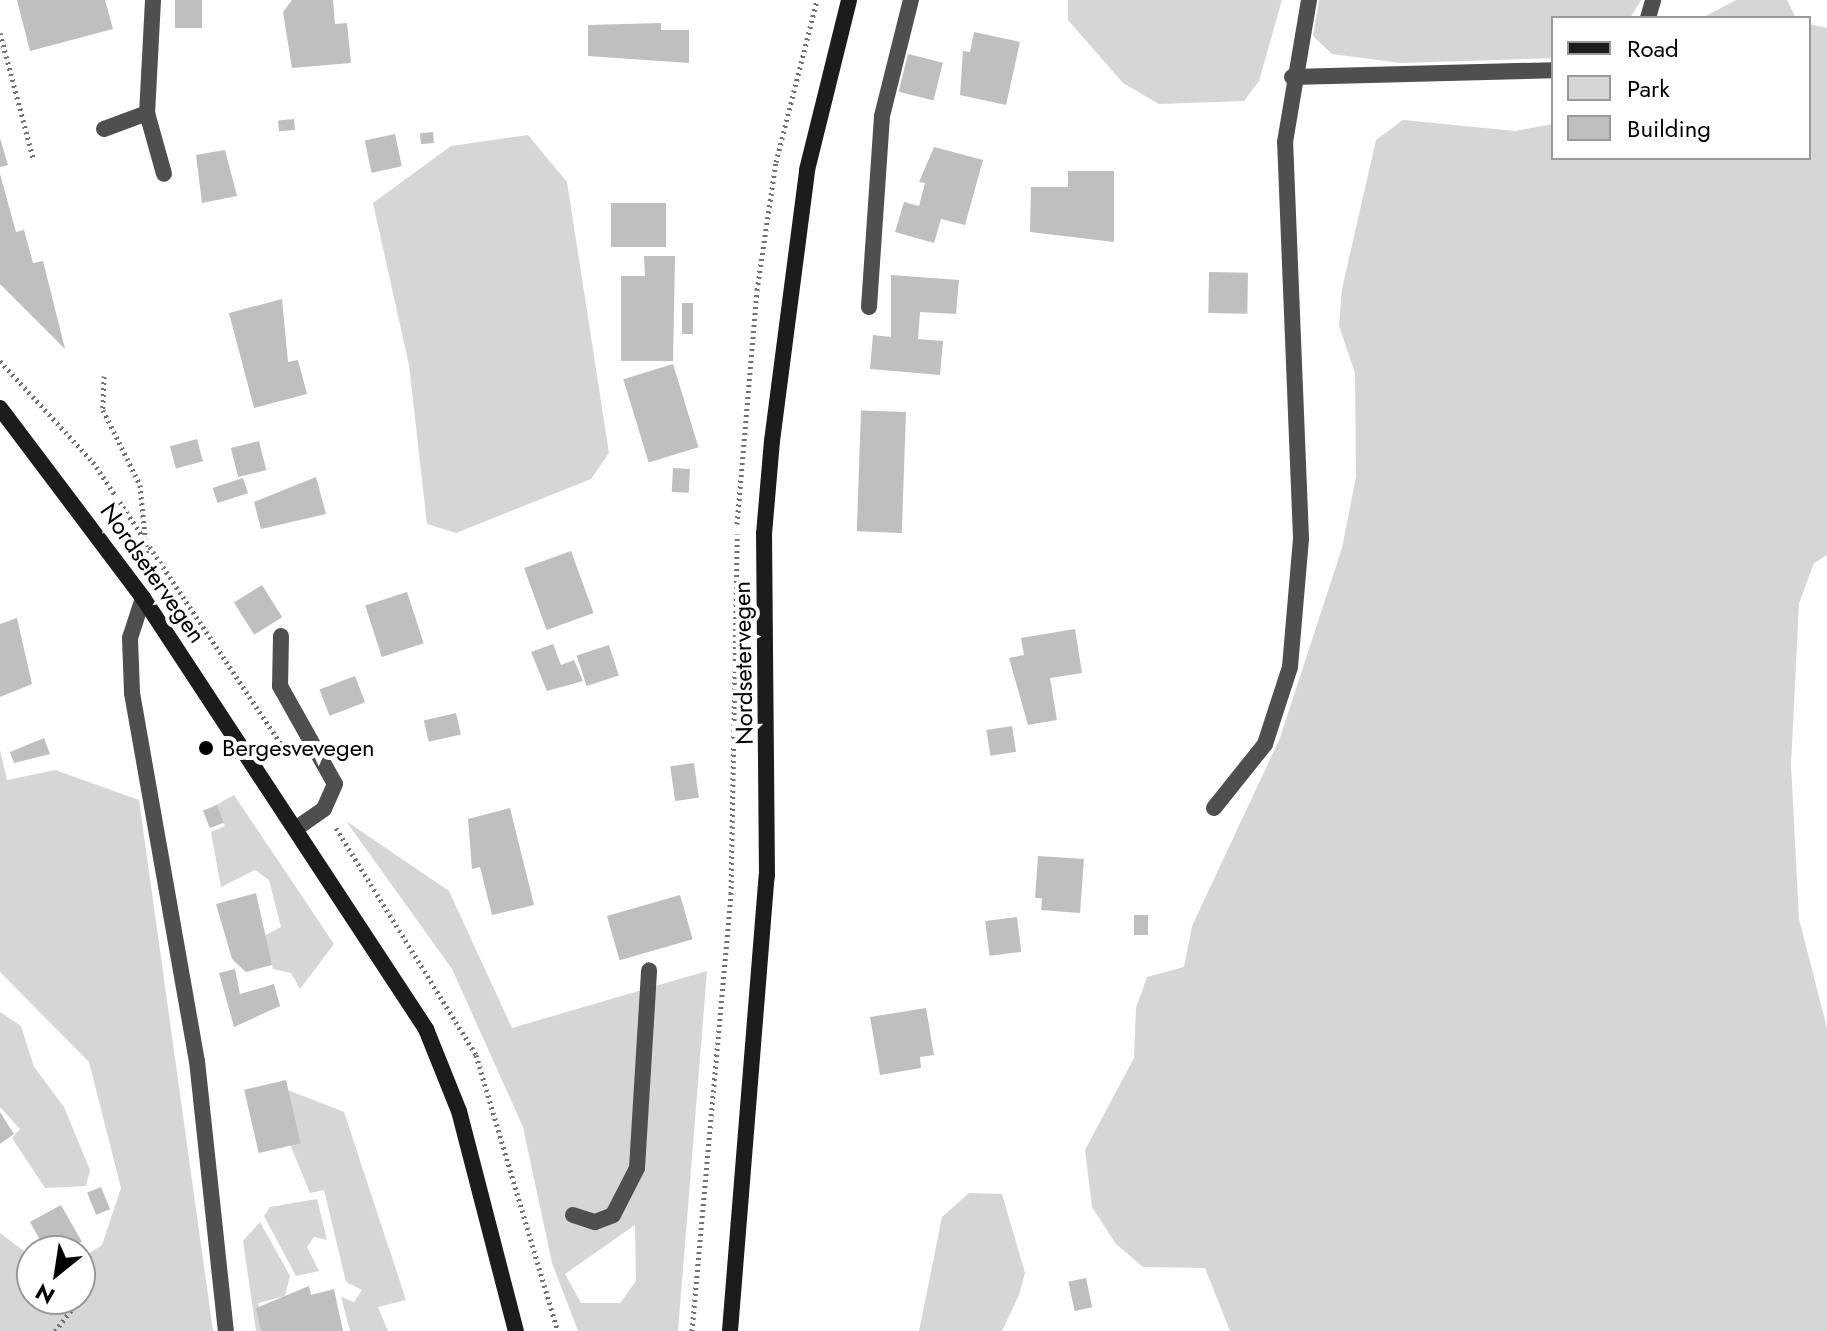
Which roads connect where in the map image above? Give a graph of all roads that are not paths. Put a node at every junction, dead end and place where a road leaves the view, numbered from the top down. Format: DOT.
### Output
graph roads {
  1 [pos="153,0"];
  2 [pos="849,0"];
  3 [pos="911,0"];
  4 [pos="1309,0"];
  5 [pos="1551,70"];
  6 [pos="1292,77"];
  7 [pos="147,113"];
  8 [pos="104,129"];
  9 [pos="164,174"];
  10 [pos="869,307"];
  11 [pos="0,408"];
  12 [pos="143,598"];
  13 [pos="281,636"];
  14 [pos="1214,808"];
  15 [pos="297,828"];
  16 [pos="649,970"];
  17 [pos="573,1215"];
  18 [pos="226,1331"];
  19 [pos="516,1331"];
  20 [pos="730,1331"];
  1 -- 7 [label="street"];
  2 -- 20 [label="main road, Nordsetervegen"];
  3 -- 10 [label="street"];
  4 -- 6 [label="street"];
  5 -- 6 [label="street"];
  6 -- 14 [label="street"];
  7 -- 8 [label="street"];
  7 -- 9 [label="street"];
  11 -- 12 [label="main road, Nordsetervegen"];
  12 -- 15 [label="main road, Nordsetervegen"];
  12 -- 18 [label="street"];
  13 -- 15 [label="street"];
  15 -- 19 [label="main road, Nordsetervegen"];
  16 -- 17 [label="street"];
}
